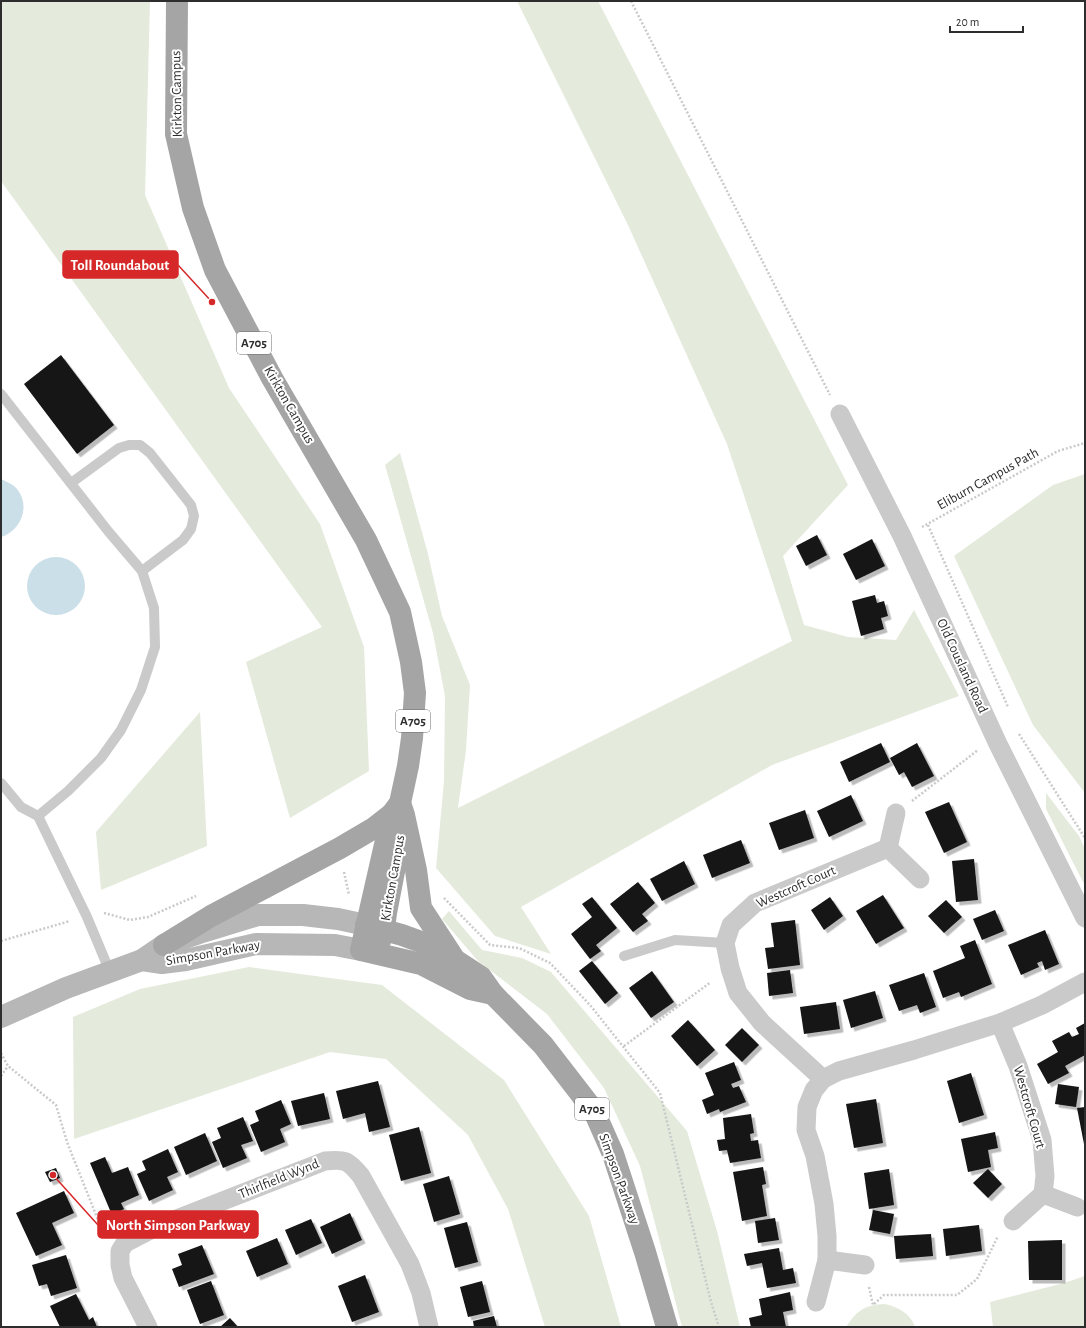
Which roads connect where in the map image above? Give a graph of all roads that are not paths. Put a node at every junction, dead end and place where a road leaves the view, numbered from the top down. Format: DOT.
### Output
graph roads {
  1 [pos="178,1"];
  2 [pos="1,394"];
  3 [pos="840,414"];
  4 [pos="71,483"];
  5 [pos="142,571"];
  6 [pos="1,783"];
  7 [pos="399,811"];
  8 [pos="896,813"];
  9 [pos="38,816"];
  10 [pos="888,848"];
  11 [pos="920,879"];
  12 [pos="1085,918"];
  13 [pos="375,927"];
  14 [pos="725,943"];
  15 [pos="164,945"];
  16 [pos="369,951"];
  17 [pos="624,956"];
  18 [pos="142,960"];
  19 [pos="456,961"];
  20 [pos="110,972"];
  21 [pos="1085,982"];
  22 [pos="493,994"];
  23 [pos="1,1017"];
  24 [pos="1000,1023"];
  25 [pos="823,1079"];
  26 [pos="1043,1194"];
  27 [pos="1077,1207"];
  28 [pos="1012,1221"];
  29 [pos="827,1260"];
  30 [pos="865,1265"];
  31 [pos="816,1302"];
  32 [pos="148,1327"];
  33 [pos="429,1327"];
  34 [pos="667,1327"];
  1 -- 7 [label="main road, Kirkton Campus / A705"];
  2 -- 4 [label="lane"];
  3 -- 12 [label="street, Old Cousland Road"];
  4 -- 5 [label="lane"];
  4 -- 5 [label="lane"];
  5 -- 9 [label="lane"];
  6 -- 9 [label="lane"];
  7 -- 13 [label="main road, Kirkton Campus / A705"];
  7 -- 15 [label="main road"];
  7 -- 19 [label="main road, A705"];
  8 -- 10 [label="street"];
  9 -- 20 [label="lane"];
  10 -- 11 [label="street"];
  10 -- 14 [label="street, Westcroft Court"];
  13 -- 15 [label="main road, Simpson Parkway"];
  13 -- 16 [label="main road, Kirkton Campus / A705"];
  13 -- 19 [label="main road, Simpson Parkway / A705"];
  14 -- 17 [label="lane"];
  14 -- 25 [label="street"];
  15 -- 18 [label="main road, Simpson Parkway"];
  16 -- 18 [label="main road, Simpson Parkway"];
  16 -- 22 [label="main road, Simpson Parkway"];
  18 -- 20 [label="main road, Simpson Parkway"];
  19 -- 22 [label="main road, Simpson Parkway / A705"];
  20 -- 23 [label="main road, Simpson Parkway"];
  21 -- 24 [label="street"];
  22 -- 34 [label="main road, Simpson Parkway / A705"];
  24 -- 25 [label="street"];
  24 -- 26 [label="street, Westcroft Court"];
  25 -- 29 [label="street"];
  26 -- 27 [label="street"];
  26 -- 28 [label="street"];
  29 -- 30 [label="street"];
  29 -- 31 [label="street"];
  32 -- 33 [label="street, Thirlfield Wynd"];
}
